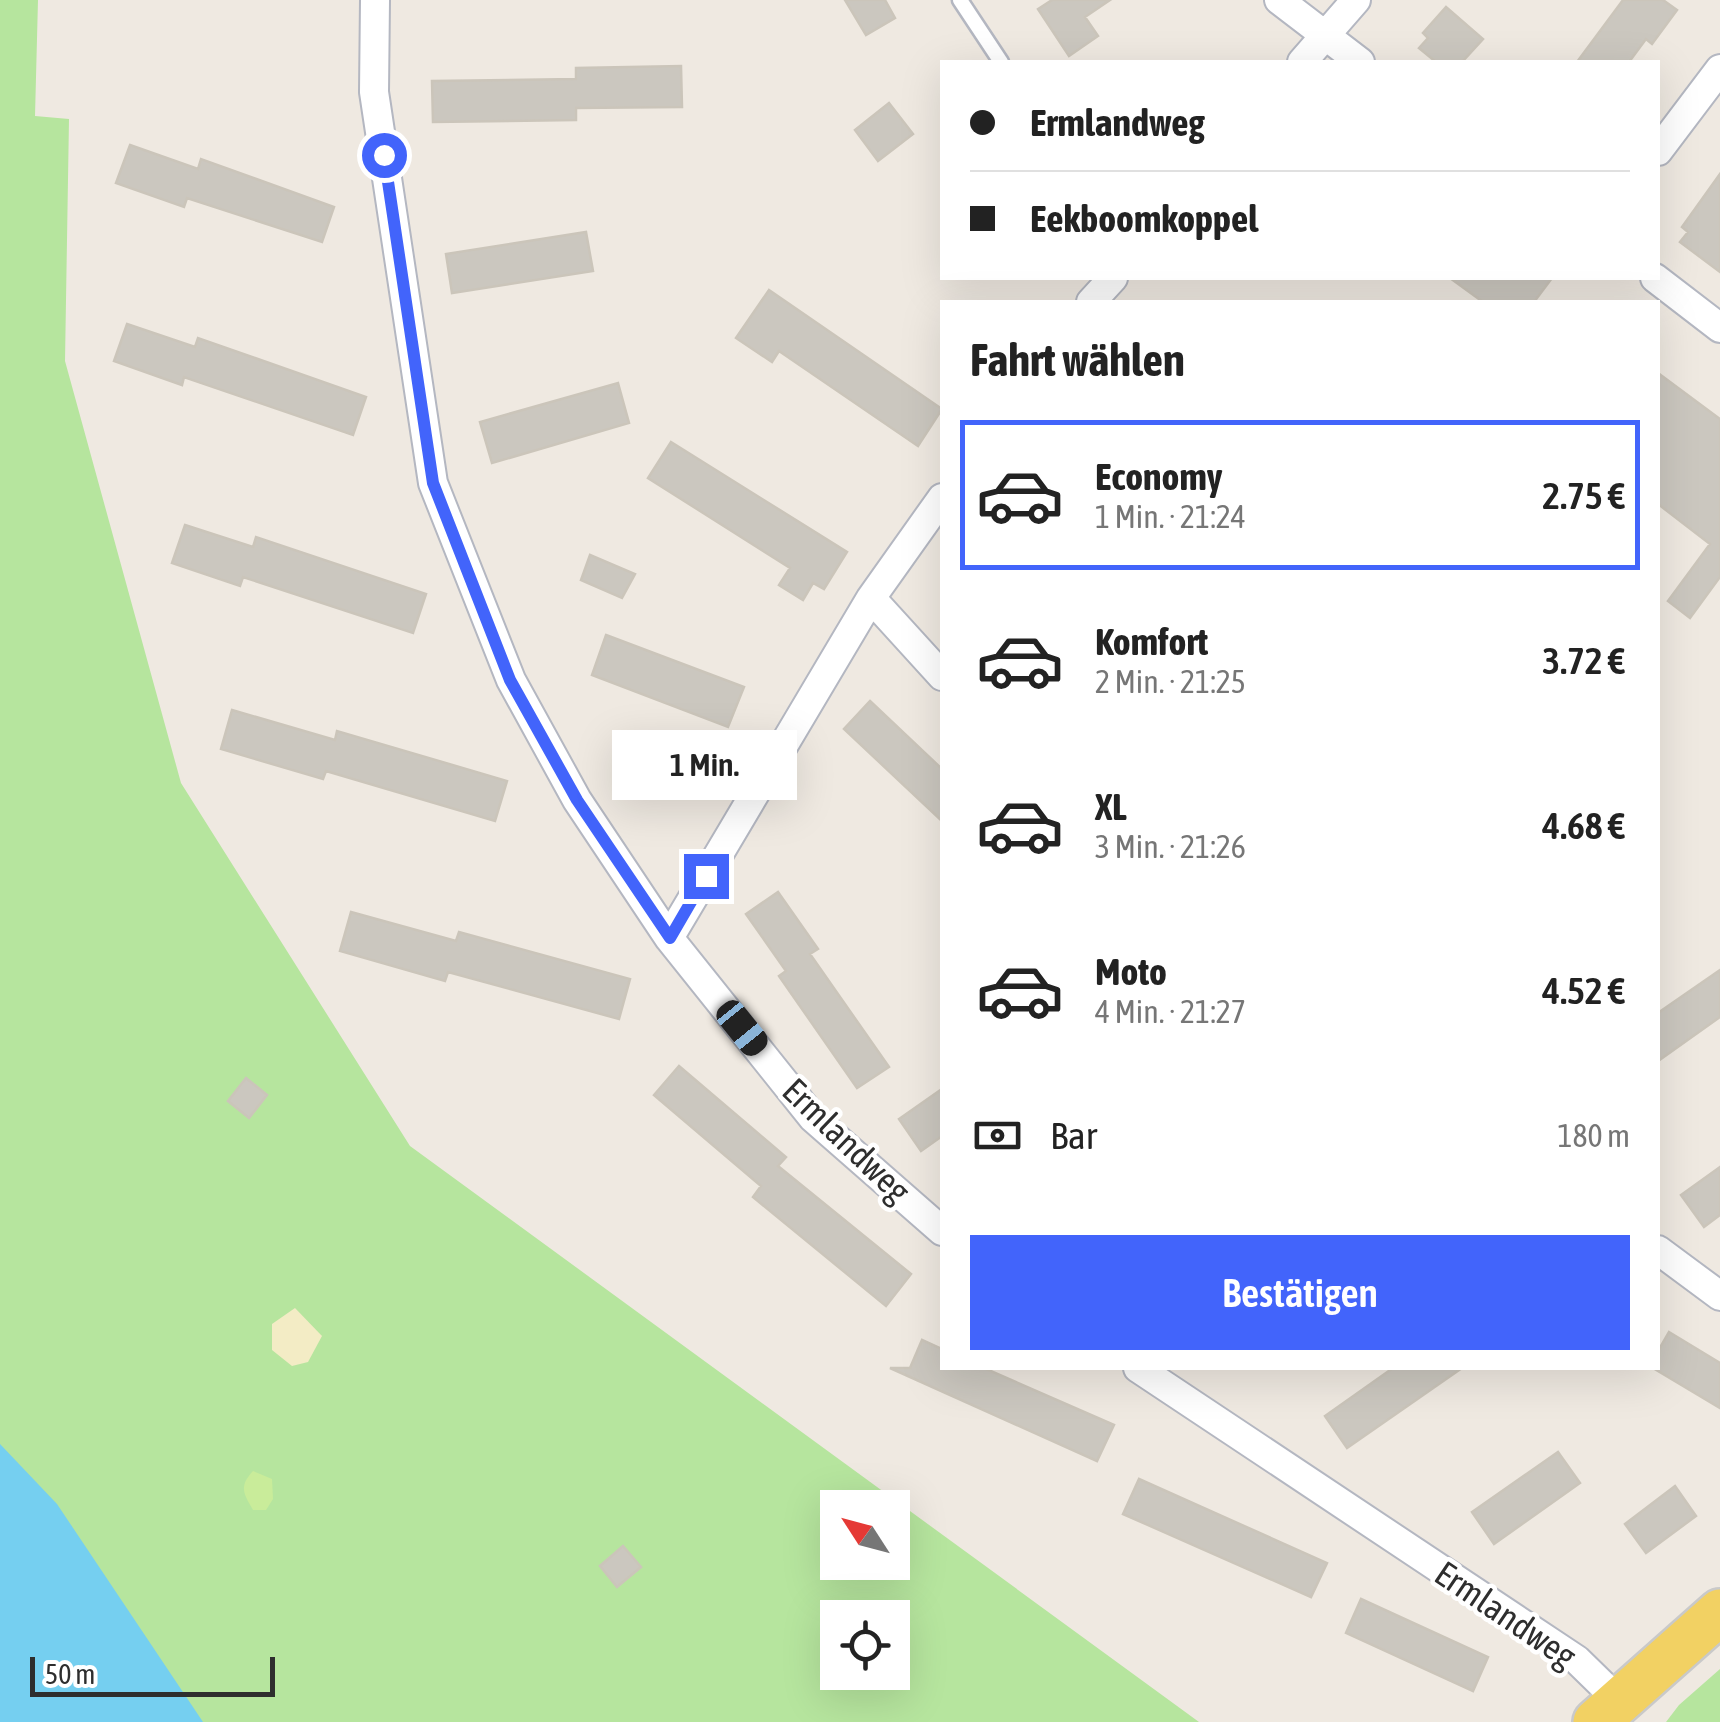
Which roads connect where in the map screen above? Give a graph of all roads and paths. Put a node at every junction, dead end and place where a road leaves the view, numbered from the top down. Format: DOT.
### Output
graph roads {
  1 [pos="375,0"];
  2 [pos="960,0"];
  3 [pos="1279,0"];
  4 [pos="1356,0"];
  5 [pos="1324,36"];
  6 [pos="1000,60"];
  7 [pos="1304,60"];
  8 [pos="1357,60"];
  9 [pos="1720,69"];
  10 [pos="1660,149"];
  11 [pos="1110,280"];
  12 [pos="1658,280"];
  13 [pos="1093,300"];
  14 [pos="1720,328"];
  15 [pos="940,501"];
  16 [pos="871,598"];
  17 [pos="940,674"];
  18 [pos="670,938"];
  19 [pos="940,1229"];
  20 [pos="1660,1251"];
  21 [pos="1720,1296"];
  22 [pos="1141,1370"];
  23 [pos="1720,1612"];
  24 [pos="1607,1711"];
  1 -- 18 [label="street, Ermlandweg"];
  2 -- 6 [label="lane"];
  3 -- 5 [label="street"];
  4 -- 5 [label="street"];
  5 -- 7 [label="street"];
  5 -- 8 [label="street"];
  9 -- 10 [label="street"];
  11 -- 13 [label="street"];
  12 -- 14 [label="street"];
  15 -- 16 [label="street"];
  16 -- 17 [label="street"];
  16 -- 18 [label="street"];
  18 -- 19 [label="street, Ermlandweg"];
  20 -- 21 [label="street"];
  22 -- 24 [label="street, Ermlandweg"];
  23 -- 24 [label="main road"];
}
